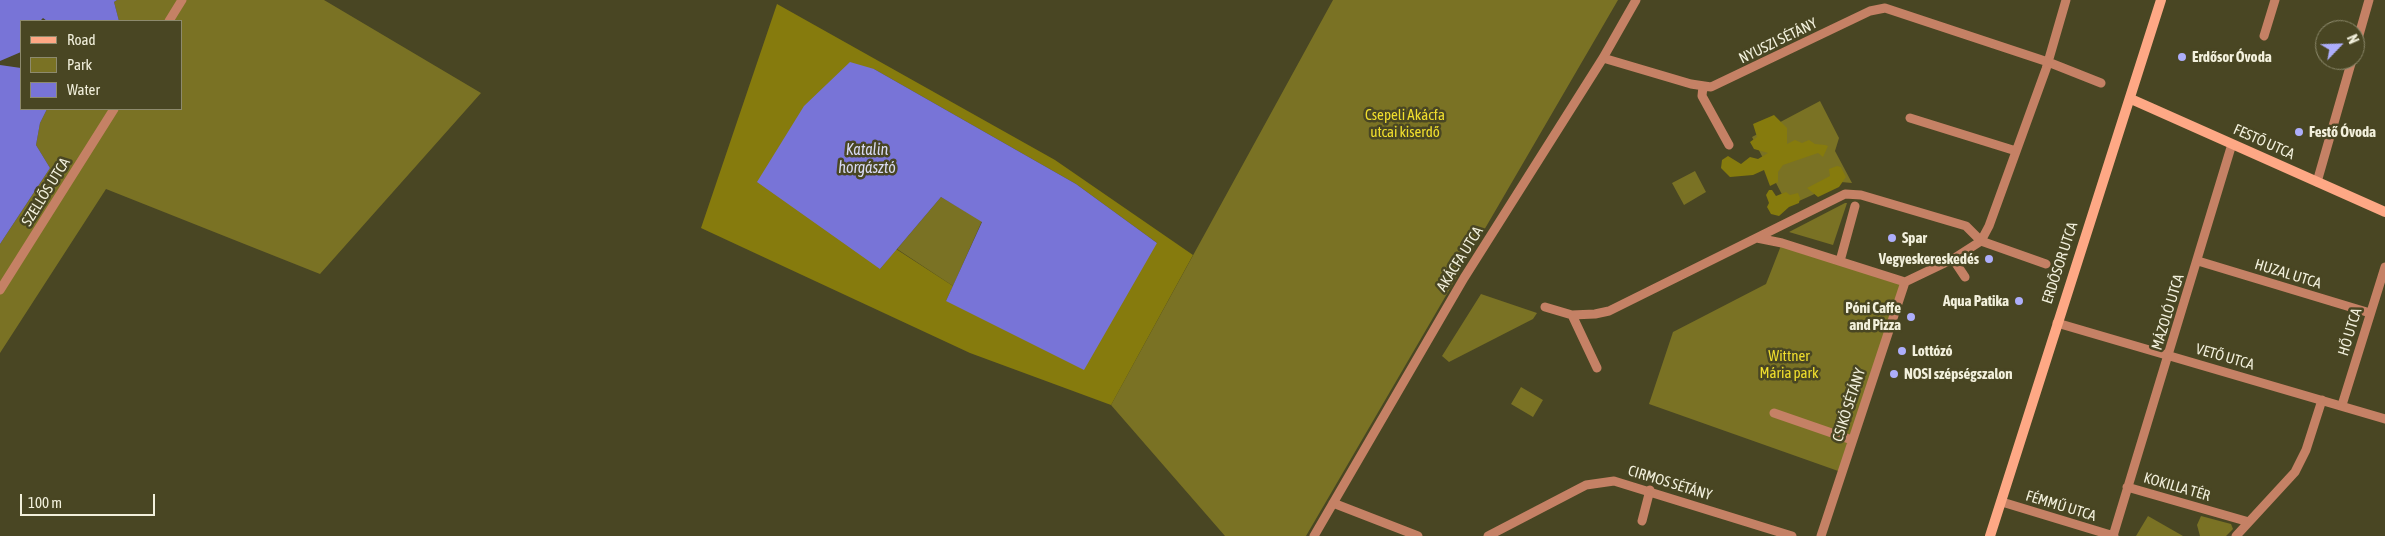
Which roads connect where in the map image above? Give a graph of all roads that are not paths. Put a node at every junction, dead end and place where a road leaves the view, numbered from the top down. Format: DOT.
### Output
graph roads {
  1 [pos="182,0"];
  2 [pos="1636,0"];
  3 [pos="2066,0"];
  4 [pos="2161,0"];
  5 [pos="2275,0"];
  6 [pos="2369,0"];
  7 [pos="170,20"];
  8 [pos="2363,20"];
  9 [pos="2264,36"];
  10 [pos="1603,58"];
  11 [pos="2048,62"];
  12 [pos="2349,70"];
  13 [pos="2101,83"];
  14 [pos="1703,86"];
  15 [pos="2131,99"];
  16 [pos="113,110"];
  17 [pos="1910,118"];
  18 [pos="2232,144"];
  19 [pos="1729,145"];
  20 [pos="2016,151"];
  21 [pos="2316,182"];
  22 [pos="1856,206"];
  23 [pos="2385,212"];
  24 [pos="1758,238"];
  25 [pos="1981,241"];
  26 [pos="1953,259"];
  27 [pos="1840,261"];
  28 [pos="2198,261"];
  29 [pos="2046,264"];
  30 [pos="2385,267"];
  31 [pos="1965,277"];
  32 [pos="1905,282"];
  33 [pos="0,290"];
  34 [pos="1545,307"];
  35 [pos="2370,313"];
  36 [pos="1572,315"];
  37 [pos="2057,323"];
  38 [pos="2170,356"];
  39 [pos="1597,368"];
  40 [pos="2322,400"];
  41 [pos="2342,405"];
  42 [pos="1774,413"];
  43 [pos="2385,418"];
  44 [pos="1852,440"];
  45 [pos="2127,487"];
  46 [pos="1650,490"];
  47 [pos="2002,502"];
  48 [pos="1333,503"];
  49 [pos="1642,521"];
  50 [pos="2249,522"];
  51 [pos="1314,536"];
  52 [pos="1418,536"];
  53 [pos="1488,536"];
  54 [pos="1792,536"];
  55 [pos="1821,536"];
  56 [pos="1990,536"];
  57 [pos="2113,536"];
  58 [pos="2236,536"];
  1 -- 7 [label="street"];
  2 -- 10 [label="street, AKÁCFA UTCA"];
  3 -- 11 [label="street"];
  4 -- 15 [label="street, ERDŐSOR UTCA"];
  5 -- 9 [label="street"];
  6 -- 8 [label="street"];
  10 -- 14 [label="street, NYUSZI SÉTÁNY"];
  10 -- 48 [label="street, AKÁCFA UTCA"];
  11 -- 13 [label="street, NYUSZI SÉTÁNY"];
  11 -- 14 [label="street, NYUSZI SÉTÁNY"];
  11 -- 20 [label="street"];
  12 -- 21 [label="street"];
  14 -- 19 [label="street"];
  15 -- 18 [label="street, FESTŐ UTCA"];
  15 -- 37 [label="street, ERDŐSOR UTCA"];
  16 -- 33 [label="street, SZELLŐS UTCA"];
  17 -- 20 [label="street"];
  18 -- 21 [label="street, FESTŐ UTCA"];
  18 -- 28 [label="street, MÁZOLÓ UTCA"];
  20 -- 25 [label="street"];
  21 -- 23 [label="street, FESTŐ UTCA"];
  22 -- 27 [label="street"];
  24 -- 25 [label="street"];
  24 -- 27 [label="street"];
  24 -- 36 [label="street"];
  25 -- 26 [label="street"];
  25 -- 29 [label="street"];
  26 -- 31 [label="street"];
  26 -- 32 [label="street"];
  27 -- 32 [label="street"];
  28 -- 35 [label="street, HUZAL UTCA"];
  28 -- 38 [label="street, MÁZOLÓ UTCA"];
  30 -- 35 [label="street, HŐ UTCA"];
  32 -- 44 [label="street, CSIKÓ SÉTÁNY"];
  34 -- 36 [label="street"];
  35 -- 41 [label="street, HŐ UTCA"];
  36 -- 39 [label="street"];
  37 -- 38 [label="street, VETŐ UTCA"];
  37 -- 47 [label="street, ERDŐSOR UTCA"];
  38 -- 40 [label="street, VETŐ UTCA"];
  38 -- 45 [label="street, MÁZOLÓ UTCA"];
  40 -- 41 [label="street, VETŐ UTCA"];
  40 -- 50 [label="street"];
  41 -- 43 [label="street, VETŐ UTCA"];
  42 -- 44 [label="street"];
  44 -- 55 [label="street, CSIKÓ SÉTÁNY"];
  45 -- 50 [label="street, KOKILLA TÉR"];
  45 -- 57 [label="street, KOKILLA TÉR"];
  46 -- 49 [label="street"];
  46 -- 53 [label="street, CIRMOS SÉTÁNY"];
  46 -- 54 [label="street, CIRMOS SÉTÁNY"];
  47 -- 56 [label="street, ERDŐSOR UTCA"];
  47 -- 57 [label="street, FÉMMŰ UTCA"];
  48 -- 51 [label="street, AKÁCFA UTCA"];
  48 -- 52 [label="street"];
  50 -- 58 [label="street"];
}
